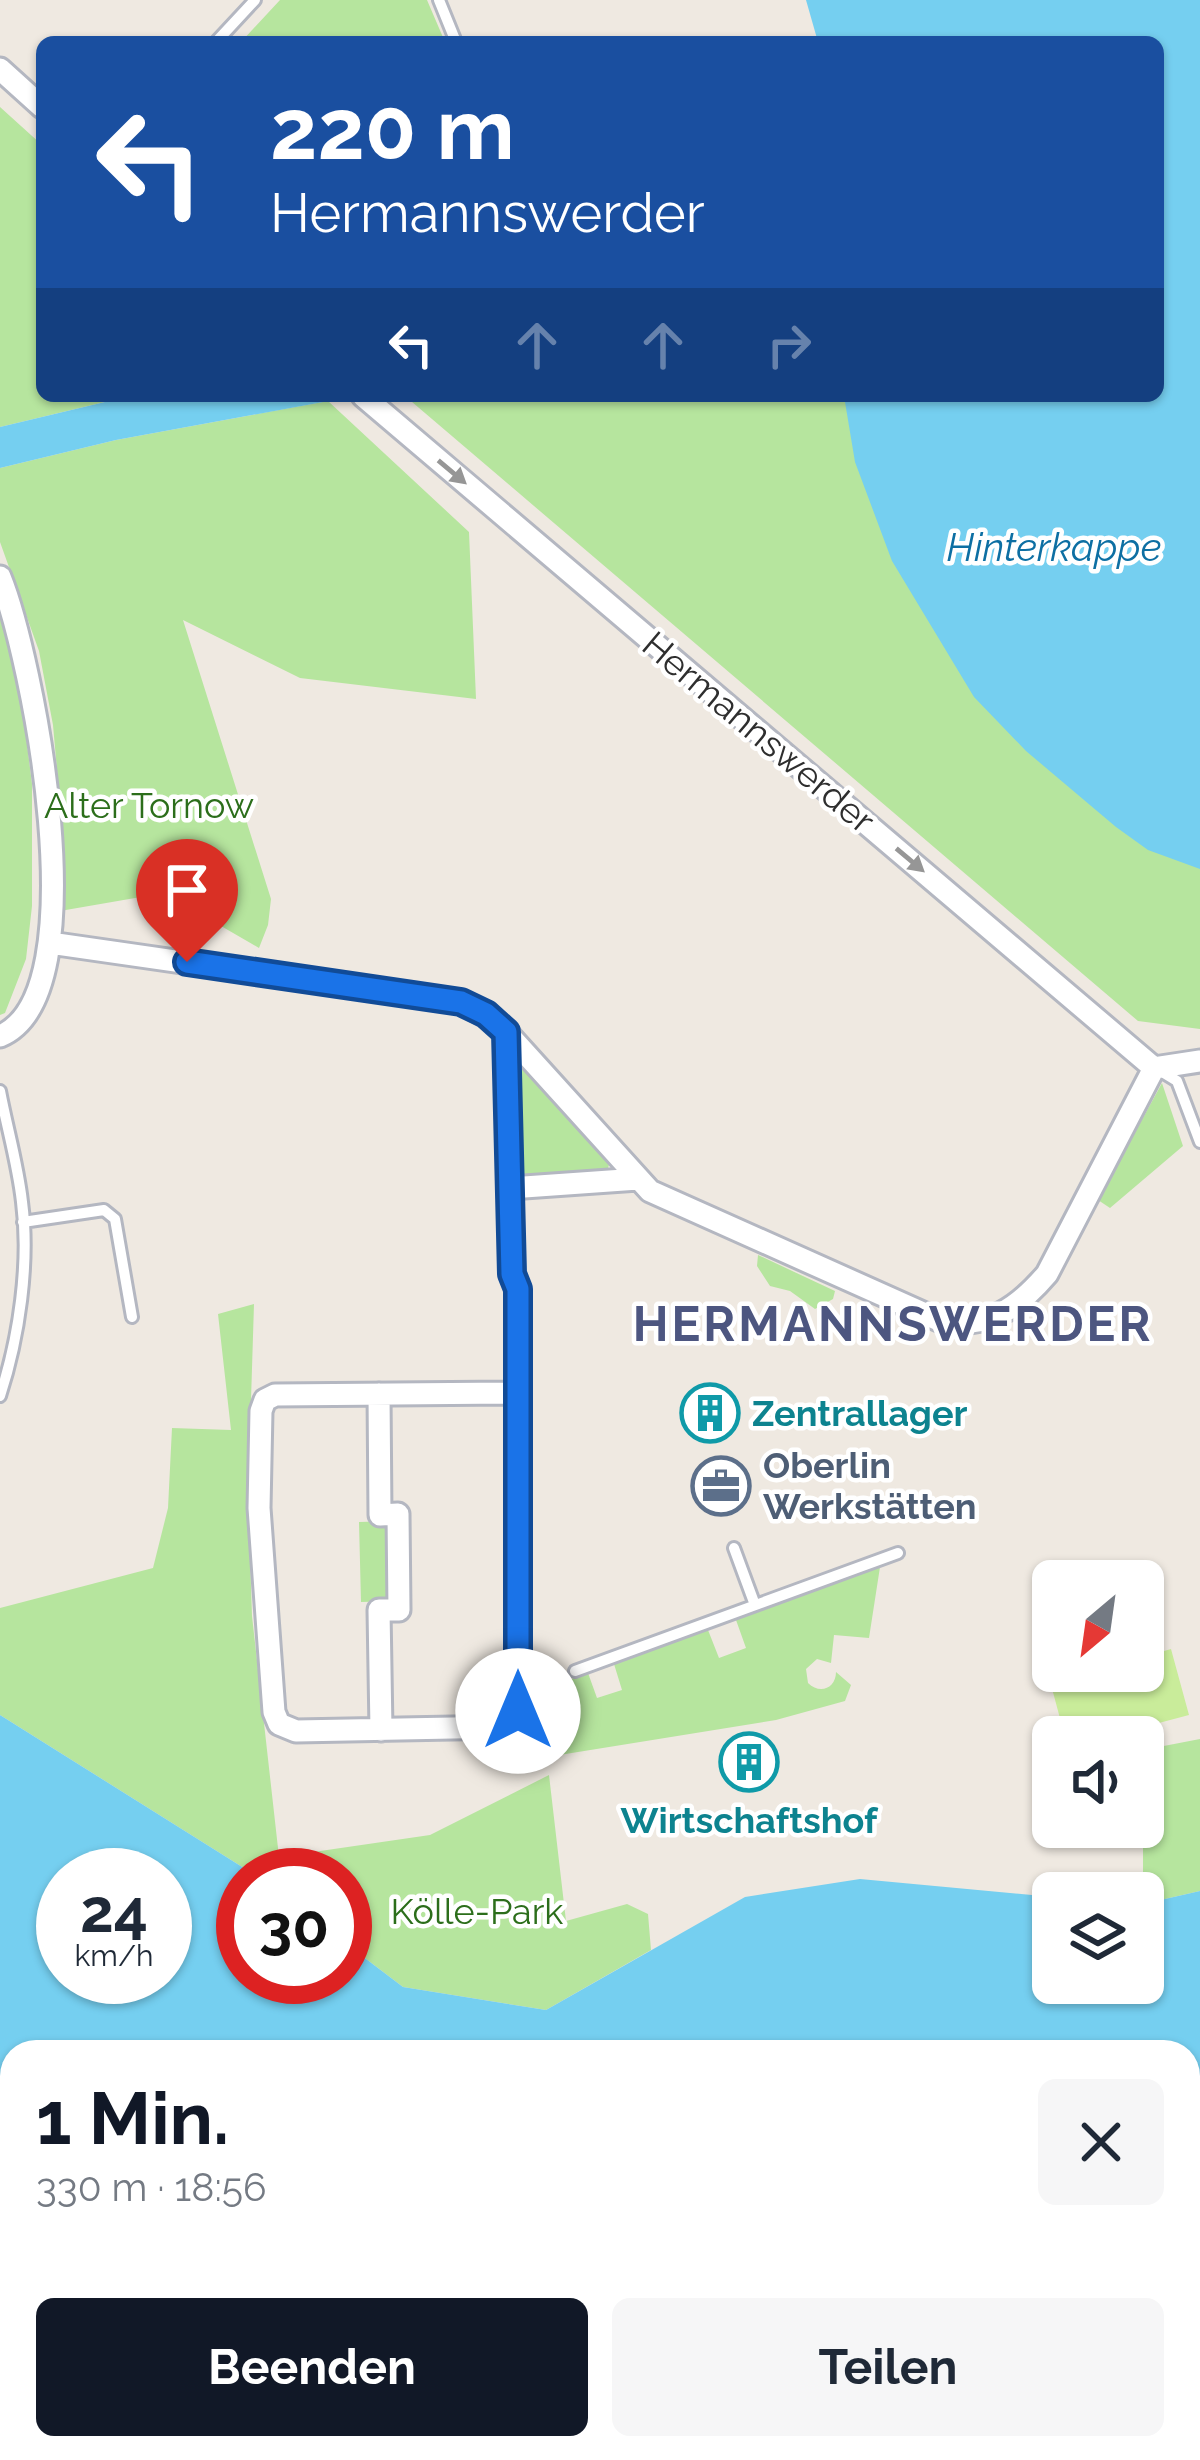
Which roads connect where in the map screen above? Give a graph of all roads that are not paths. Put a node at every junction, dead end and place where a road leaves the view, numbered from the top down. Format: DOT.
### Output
graph roads {
  1 [pos="255,0"];
  2 [pos="439,0"];
  3 [pos="222,36"];
  4 [pos="454,36"];
  5 [pos="0,69"];
  6 [pos="36,102"];
  7 [pos="370,402"];
  8 [pos="0,577"];
  9 [pos="50,943"];
  10 [pos="506,1032"];
  11 [pos="0,1036"];
  12 [pos="1200,1061"];
  13 [pos="1154,1068"];
  14 [pos="0,1091"];
  15 [pos="1200,1142"];
  16 [pos="638,1179"];
  17 [pos="510,1188"];
  18 [pos="23,1222"];
  19 [pos="132,1317"];
  20 [pos="518,1393"];
  21 [pos="379,1394"];
  22 [pos="0,1396"];
  23 [pos="734,1548"];
  24 [pos="898,1552"];
  25 [pos="755,1605"];
  26 [pos="575,1671"];
  27 [pos="381,1730"];
  1 -- 3 [label="lane"];
  2 -- 4 [label="lane"];
  5 -- 6 [label="street"];
  7 -- 13 [label="street, Hermannswerder, one-way"];
  8 -- 9 [label="street"];
  9 -- 10 [label="street"];
  9 -- 11 [label="street"];
  10 -- 16 [label="street"];
  10 -- 17 [label="street"];
  12 -- 13 [label="street"];
  13 -- 15 [label="lane"];
  13 -- 16 [label="street"];
  14 -- 18 [label="lane"];
  16 -- 17 [label="street"];
  17 -- 20 [label="street"];
  18 -- 19 [label="lane"];
  18 -- 22 [label="lane"];
  20 -- 21 [label="street"];
  20 -- 27 [label="street"];
  21 -- 27 [label="street"];
  21 -- 27 [label="street"];
  23 -- 25 [label="lane"];
  24 -- 25 [label="lane"];
  25 -- 26 [label="lane"];
}
